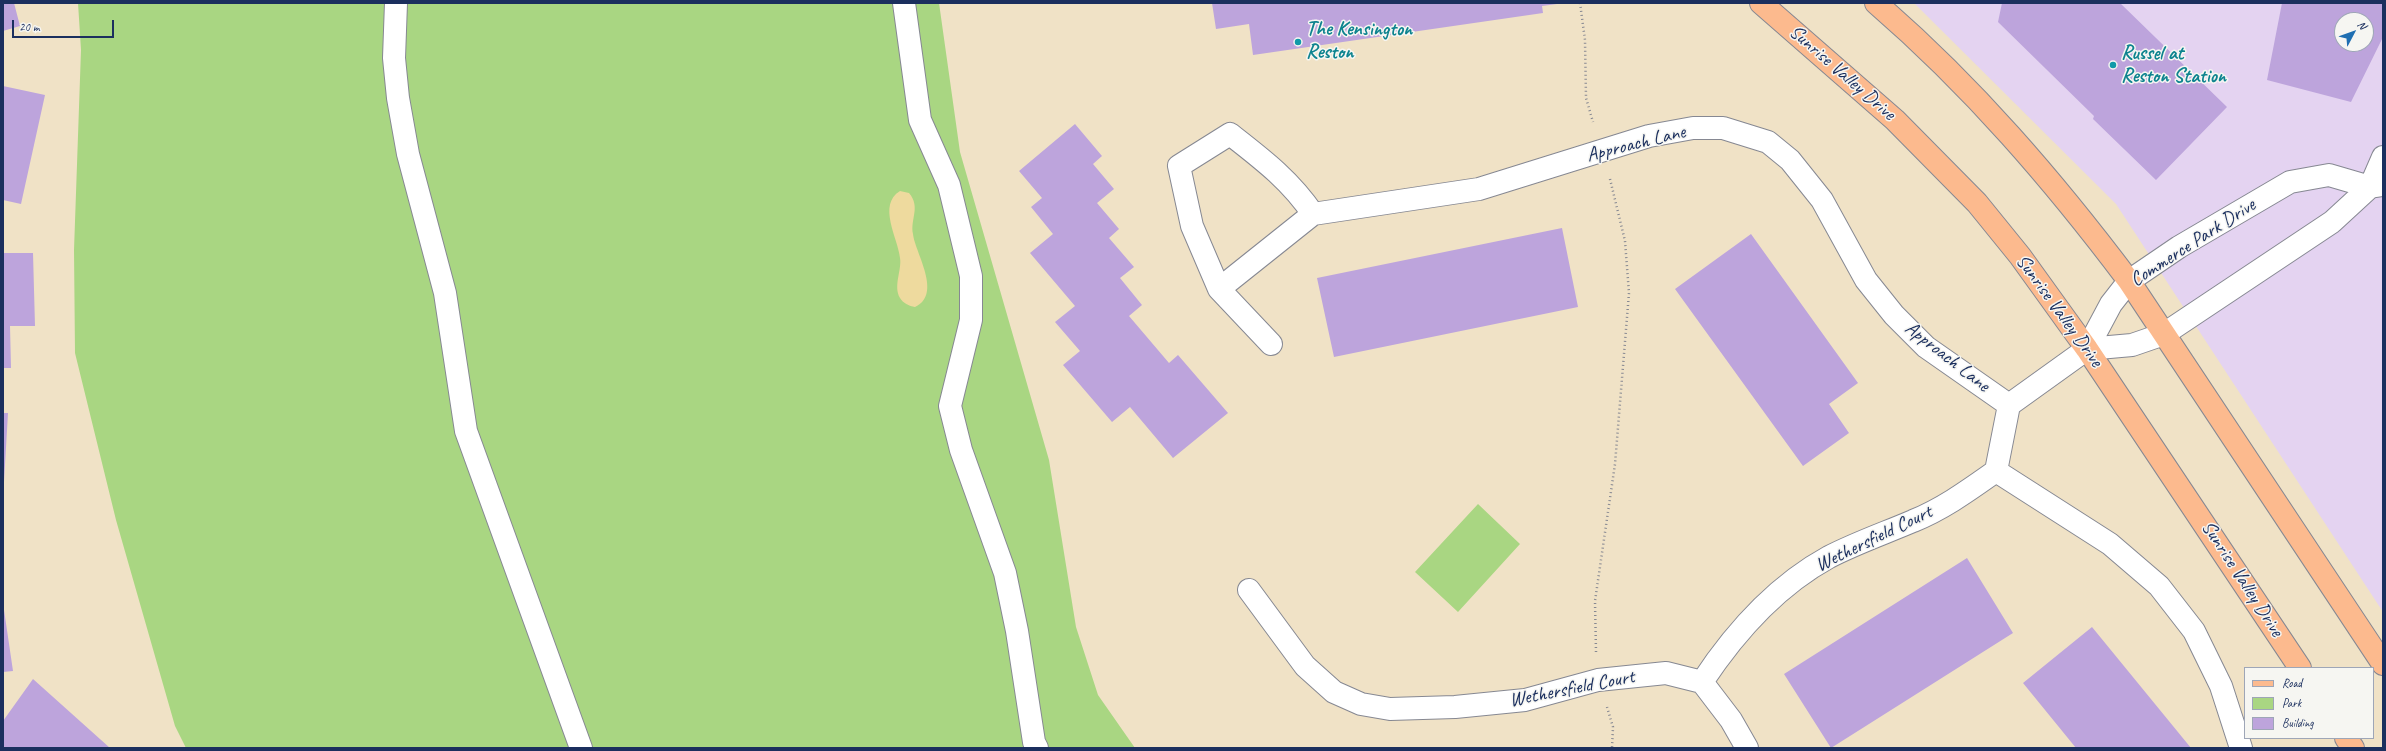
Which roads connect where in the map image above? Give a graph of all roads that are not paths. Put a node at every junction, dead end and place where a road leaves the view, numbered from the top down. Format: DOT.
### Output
graph roads {
  1 [pos="396,3"];
  2 [pos="904,3"];
  3 [pos="1761,3"];
  4 [pos="1876,3"];
  5 [pos="2383,157"];
  6 [pos="2376,186"];
  7 [pos="1313,214"];
  8 [pos="2129,281"];
  9 [pos="1219,289"];
  10 [pos="2164,334"];
  11 [pos="1272,344"];
  12 [pos="2087,349"];
  13 [pos="2009,405"];
  14 [pos="1996,471"];
  15 [pos="1249,590"];
  16 [pos="2383,664"];
  17 [pos="2299,667"];
  18 [pos="1702,682"];
  19 [pos="2347,739"];
  20 [pos="581,748"];
  21 [pos="1037,748"];
  22 [pos="1747,748"];
  23 [pos="2241,748"];
  24 [pos="2353,748"];
  1 -- 20 [label="street"];
  2 -- 21 [label="street"];
  3 -- 12 [label="main road, Sunrise Valley Drive"];
  4 -- 8 [label="main road"];
  5 -- 6 [label="street"];
  6 -- 8 [label="street, Commerce Park Drive"];
  6 -- 10 [label="street"];
  7 -- 9 [label="street"];
  7 -- 9 [label="street"];
  7 -- 13 [label="street, Approach Lane"];
  8 -- 10 [label="main road"];
  8 -- 12 [label="street, Commerce Park Drive"];
  9 -- 11 [label="street"];
  10 -- 12 [label="street"];
  10 -- 16 [label="main road"];
  12 -- 13 [label="street"];
  12 -- 17 [label="main road, Sunrise Valley Drive"];
  13 -- 14 [label="street"];
  14 -- 18 [label="street, Wethersfield Court"];
  14 -- 23 [label="street"];
  15 -- 18 [label="street, Wethersfield Court"];
  18 -- 22 [label="street"];
  19 -- 24 [label="main road"];
}
